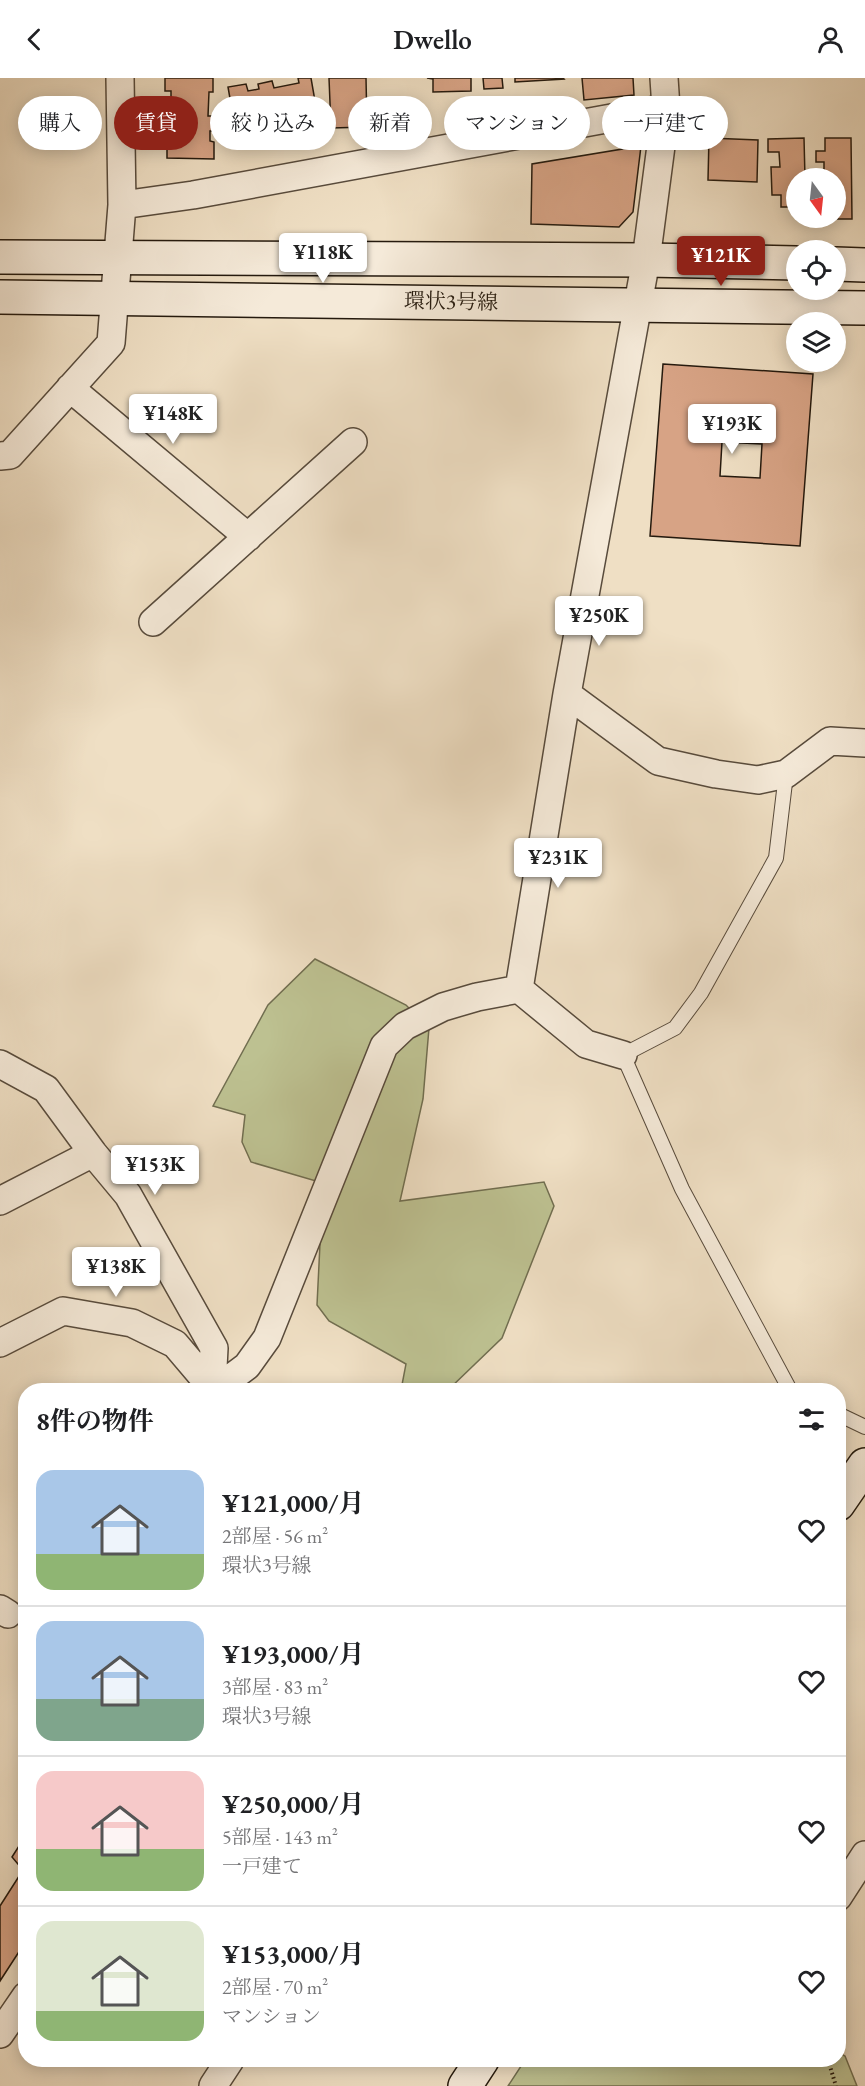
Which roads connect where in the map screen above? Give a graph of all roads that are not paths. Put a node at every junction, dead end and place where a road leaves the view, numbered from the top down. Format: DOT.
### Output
graph roads {
  1 [pos="120,78"];
  2 [pos="664,78"];
  3 [pos="665,96"];
  4 [pos="602,120"];
  5 [pos="660,150"];
  6 [pos="122,205"];
  7 [pos="0,257"];
  8 [pos="119,258"];
  9 [pos="646,260"];
  10 [pos="786,263"];
  11 [pos="846,264"];
  12 [pos="865,265"];
  13 [pos="0,297"];
  14 [pos="114,297"];
  15 [pos="638,304"];
  16 [pos="865,308"];
  17 [pos="70,388"];
  18 [pos="353,442"];
  19 [pos="0,456"];
  20 [pos="248,537"];
  21 [pos="153,622"];
  22 [pos="567,694"];
  23 [pos="865,743"];
  24 [pos="786,774"];
  25 [pos="519,989"];
  26 [pos="623,1055"];
  27 [pos="0,1064"];
  28 [pos="93,1153"];
  29 [pos="0,1201"];
  30 [pos="0,1343"];
  31 [pos="209,1383"];
  32 [pos="214,1383"];
  33 [pos="223,1383"];
  34 [pos="786,1383"];
  35 [pos="846,1418"];
  36 [pos="865,1427"];
  37 [pos="865,1465"];
  38 [pos="846,1492"];
  39 [pos="865,1855"];
  40 [pos="846,1885"];
  41 [pos="18,2008"];
  42 [pos="0,2034"];
  43 [pos="225,2067"];
  44 [pos="477,2067"];
  45 [pos="213,2086"];
  46 [pos="465,2086"];
  1 -- 6 [label="street"];
  2 -- 3 [label="street"];
  4 -- 6 [label="street"];
  5 -- 9 [label="street"];
  6 -- 8 [label="street"];
  7 -- 8 [label="street, 環状3号線"];
  8 -- 9 [label="street, 環状3号線"];
  8 -- 14 [label="street"];
  9 -- 10 [label="street, 環状3号線"];
  9 -- 15 [label="street"];
  11 -- 12 [label="street"];
  13 -- 14 [label="street, 環状3号線"];
  14 -- 15 [label="street, 環状3号線"];
  14 -- 17 [label="street"];
  15 -- 16 [label="street, 環状3号線"];
  15 -- 22 [label="street"];
  17 -- 19 [label="street"];
  17 -- 20 [label="street"];
  18 -- 20 [label="street"];
  20 -- 21 [label="street"];
  22 -- 24 [label="street"];
  22 -- 25 [label="street"];
  23 -- 24 [label="street"];
  24 -- 26 [label="lane"];
  25 -- 26 [label="street"];
  25 -- 33 [label="street"];
  26 -- 34 [label="lane"];
  27 -- 28 [label="street"];
  28 -- 29 [label="street"];
  28 -- 32 [label="street"];
  30 -- 31 [label="street"];
  35 -- 36 [label="lane"];
  37 -- 38 [label="street"];
  39 -- 40 [label="street"];
  41 -- 42 [label="street"];
  43 -- 45 [label="street"];
  44 -- 46 [label="street"];
}
